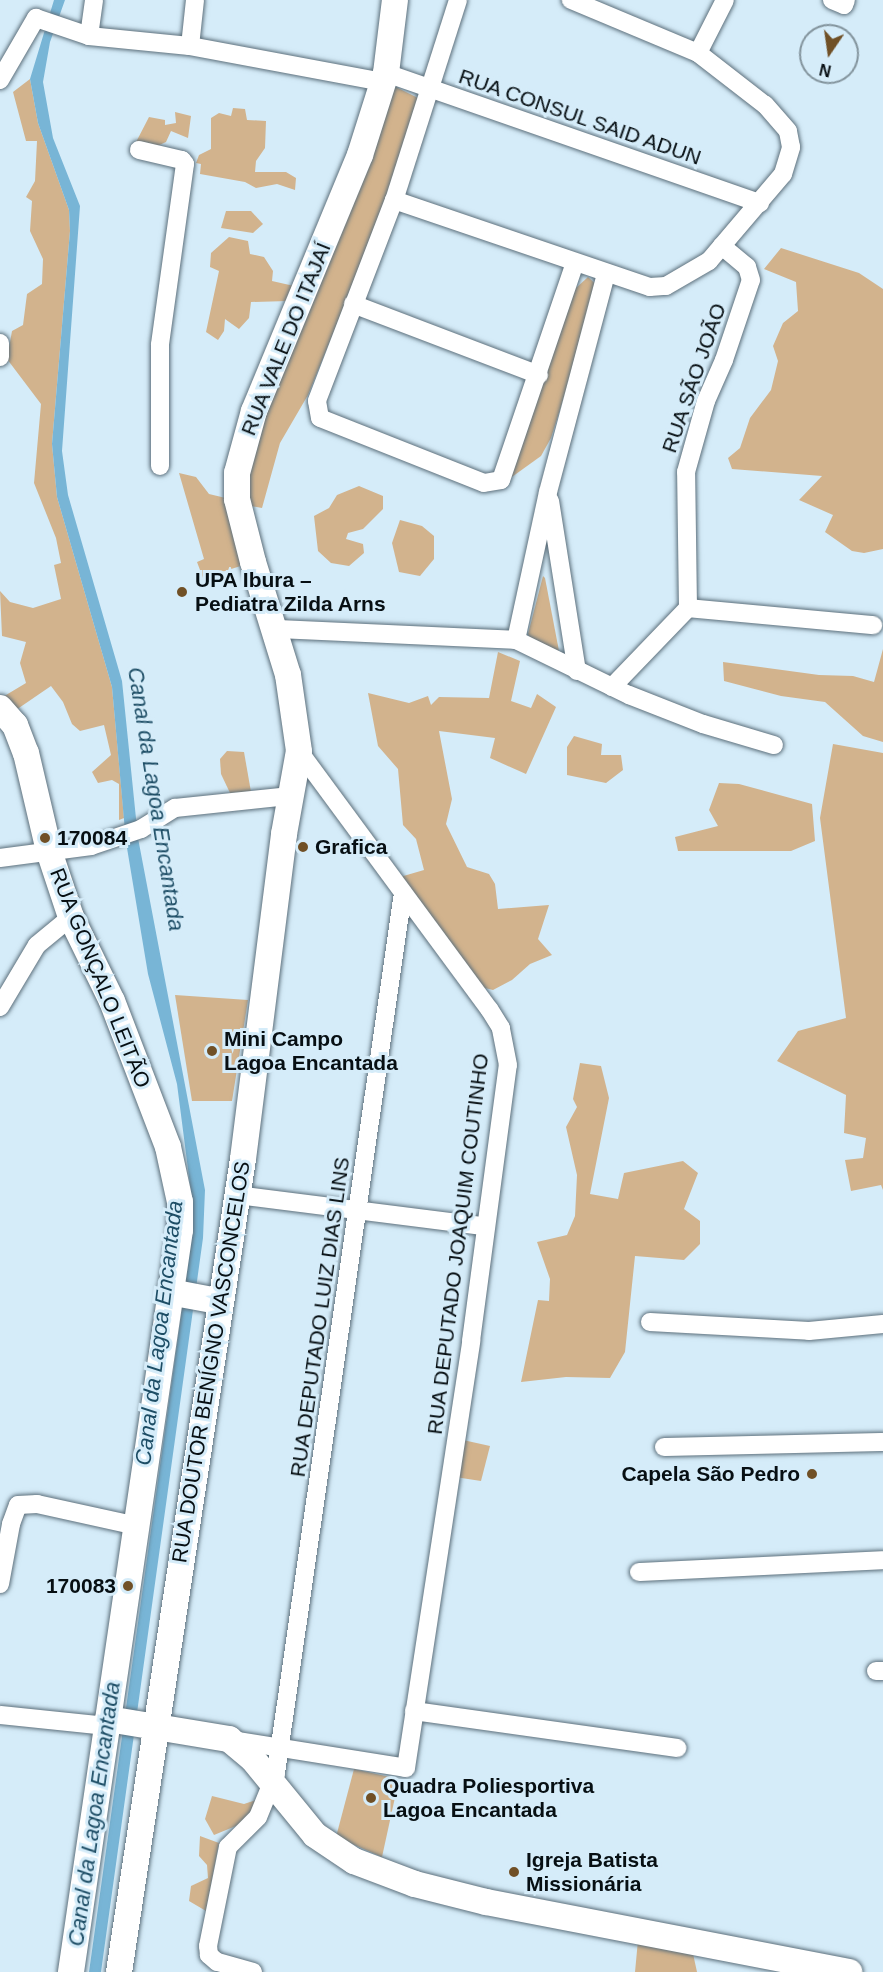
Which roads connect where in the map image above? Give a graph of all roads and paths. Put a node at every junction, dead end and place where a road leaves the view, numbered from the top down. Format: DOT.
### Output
graph roads {
  1 [pos="94,0"];
  2 [pos="195,0"];
  3 [pos="395,0"];
  4 [pos="458,0"];
  5 [pos="571,0"];
  6 [pos="725,0"];
  7 [pos="832,0"];
  8 [pos="846,0"];
  9 [pos="89,36"];
  10 [pos="190,46"];
  11 [pos="698,53"];
  12 [pos="384,78"];
  13 [pos="0,80"];
  14 [pos="432,89"];
  15 [pos="139,150"];
  16 [pos="394,200"];
  17 [pos="760,203"];
  18 [pos="722,246"];
  19 [pos="575,263"];
  20 [pos="606,274"];
  21 [pos="353,304"];
  22 [pos="0,343"];
  23 [pos="0,357"];
  24 [pos="538,375"];
  25 [pos="160,466"];
  26 [pos="548,492"];
  27 [pos="688,608"];
  28 [pos="873,626"];
  29 [pos="276,629"];
  30 [pos="516,640"];
  31 [pos="577,671"];
  32 [pos="612,687"];
  33 [pos="5,721"];
  34 [pos="774,745"];
  35 [pos="299,751"];
  36 [pos="290,796"];
  37 [pos="49,851"];
  38 [pos="0,858"];
  39 [pos="403,892"];
  40 [pos="71,916"];
  41 [pos="0,1007"];
  42 [pos="237,1196"];
  43 [pos="359,1208"];
  44 [pos="484,1226"];
  45 [pos="193,1295"];
  46 [pos="650,1322"];
  47 [pos="883,1324"];
  48 [pos="883,1442"];
  49 [pos="664,1448"];
  50 [pos="137,1526"];
  51 [pos="883,1560"];
  52 [pos="639,1572"];
  53 [pos="0,1584"];
  54 [pos="414,1711"];
  55 [pos="0,1715"];
  56 [pos="109,1722"];
  57 [pos="151,1727"];
  58 [pos="229,1739"];
  59 [pos="279,1748"];
  60 [pos="676,1748"];
  61 [pos="273,1786"];
  62 [pos="71,1972"];
  63 [pos="119,1972"];
  64 [pos="254,1972"];
  65 [pos="849,1972"];
  1 -- 9 [label="street"];
  2 -- 10 [label="street"];
  3 -- 12 [label="main road, RUA VALE DO ITAJAÍ"];
  4 -- 14 [label="street"];
  5 -- 11 [label="street"];
  6 -- 11 [label="street"];
  7 -- 8 [label="street"];
  9 -- 10 [label="street, RUA CONSUL SAID ADUN"];
  9 -- 13 [label="street, RUA CONSUL SAID ADUN"];
  10 -- 12 [label="street, RUA CONSUL SAID ADUN"];
  11 -- 17 [label="street"];
  12 -- 14 [label="street, RUA CONSUL SAID ADUN"];
  12 -- 29 [label="main road, RUA VALE DO ITAJAÍ"];
  14 -- 16 [label="street"];
  14 -- 17 [label="street, RUA CONSUL SAID ADUN"];
  15 -- 25 [label="street"];
  16 -- 19 [label="street"];
  16 -- 21 [label="street"];
  17 -- 18 [label="street"];
  18 -- 20 [label="street"];
  18 -- 27 [label="street, RUA SÃO JOÃO"];
  19 -- 20 [label="street"];
  19 -- 24 [label="street"];
  20 -- 26 [label="street"];
  21 -- 24 [label="street"];
  21 -- 24 [label="street"];
  22 -- 23 [label="street"];
  26 -- 30 [label="street"];
  26 -- 31 [label="street"];
  27 -- 28 [label="street"];
  27 -- 32 [label="street"];
  29 -- 30 [label="street"];
  29 -- 35 [label="main road, RUA VALE DO ITAJAÍ"];
  30 -- 31 [label="street"];
  31 -- 32 [label="street"];
  32 -- 34 [label="street"];
  33 -- 37 [label="main road, RUA GONÇALO LEITÃO"];
  35 -- 36 [label="main road, RUA DOUTOR BENÍGNO VASCONCELOS"];
  35 -- 39 [label="street, RUA DEPUTADO JOAQUIM COUTINHO"];
  36 -- 37 [label="street"];
  36 -- 42 [label="main road, RUA DOUTOR BENÍGNO VASCONCELOS"];
  37 -- 38 [label="street"];
  37 -- 40 [label="main road, RUA GONÇALO LEITÃO"];
  39 -- 43 [label="street, RUA DEPUTADO LUIZ DIAS LINS"];
  39 -- 44 [label="street, RUA DEPUTADO JOAQUIM COUTINHO"];
  40 -- 41 [label="street"];
  40 -- 45 [label="main road, RUA GONÇALO LEITÃO"];
  42 -- 43 [label="street"];
  42 -- 45 [label="main road, RUA DOUTOR BENÍGNO VASCONCELOS"];
  43 -- 44 [label="street"];
  43 -- 59 [label="street, RUA DEPUTADO LUIZ DIAS LINS"];
  44 -- 54 [label="street, RUA DEPUTADO JOAQUIM COUTINHO"];
  45 -- 50 [label="main road"];
  45 -- 57 [label="main road, RUA DOUTOR BENÍGNO VASCONCELOS"];
  46 -- 47 [label="street"];
  48 -- 49 [label="street"];
  50 -- 53 [label="street"];
  50 -- 56 [label="main road"];
  51 -- 52 [label="street"];
  54 -- 59 [label="street, RUA DEPUTADO JOAQUIM COUTINHO"];
  54 -- 60 [label="street"];
  55 -- 56 [label="street"];
  56 -- 57 [label="main road"];
  56 -- 62 [label="main road"];
  57 -- 58 [label="main road"];
  57 -- 63 [label="main road, RUA DOUTOR BENÍGNO VASCONCELOS"];
  58 -- 59 [label="street"];
  58 -- 61 [label="main road"];
  59 -- 61 [label="street, RUA DEPUTADO LUIZ DIAS LINS"];
  61 -- 64 [label="street, RUA DEPUTADO LUIZ DIAS LINS"];
  61 -- 65 [label="main road"];
}
